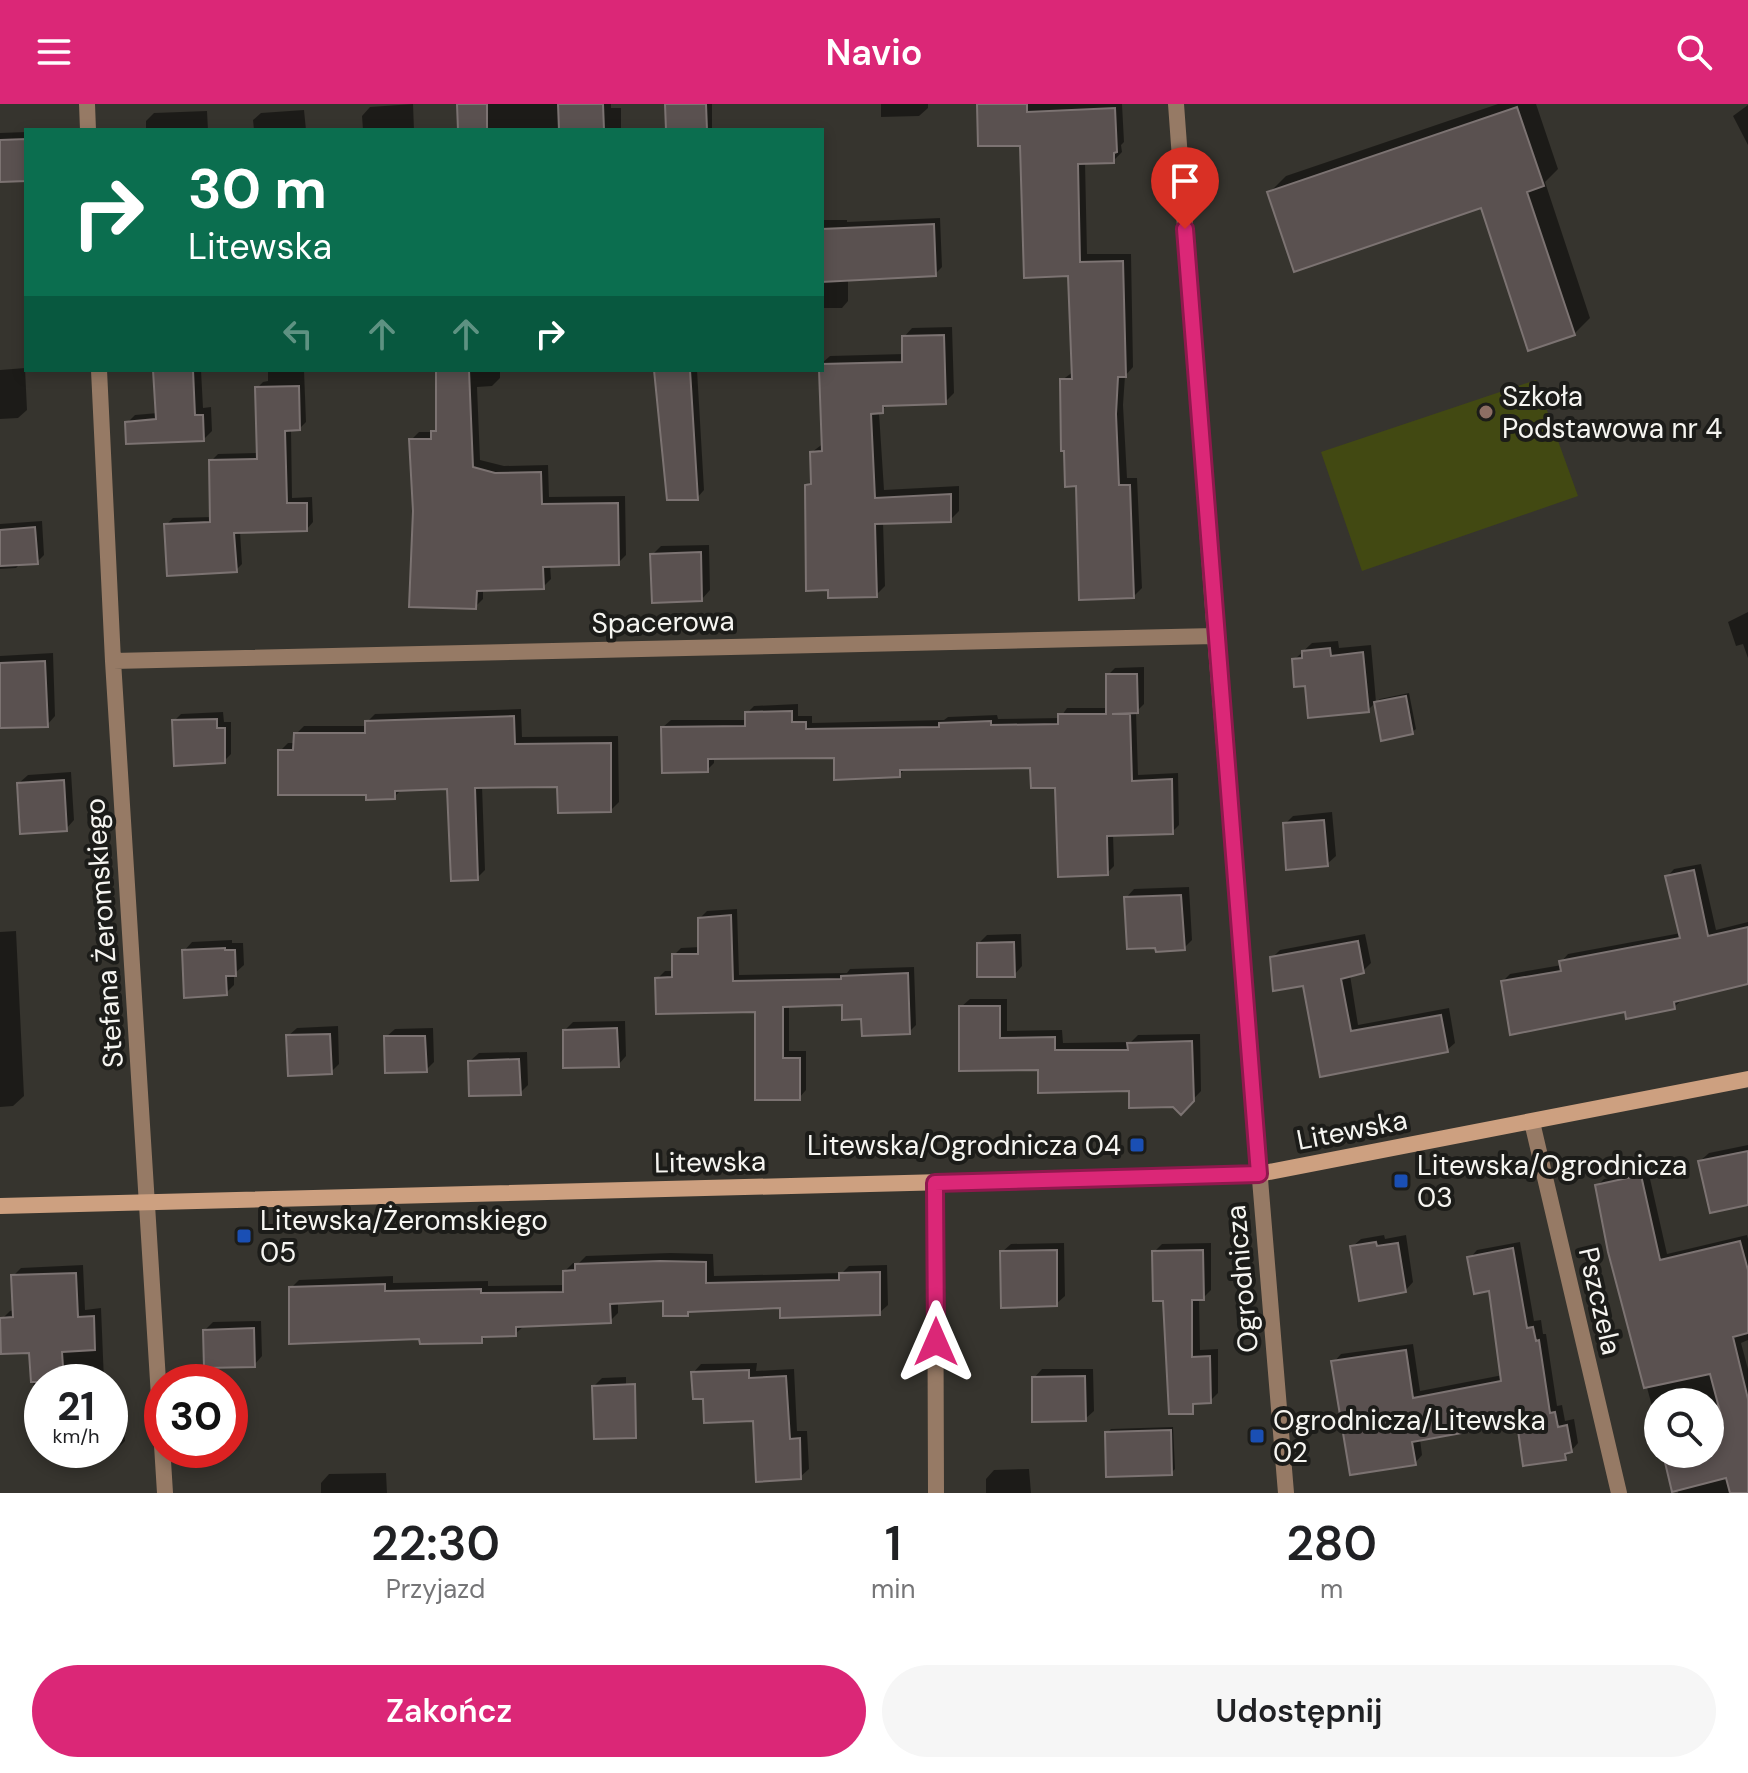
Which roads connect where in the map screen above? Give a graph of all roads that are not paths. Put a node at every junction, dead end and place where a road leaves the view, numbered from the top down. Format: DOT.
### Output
graph roads {
  1 [pos="87,104"];
  2 [pos="1176,104"];
  3 [pos="88,128"];
  4 [pos="99,372"];
  5 [pos="1215,636"];
  6 [pos="113,661"];
  7 [pos="1748,1079"];
  8 [pos="1532,1122"];
  9 [pos="1259,1174"];
  10 [pos="935,1183"];
  11 [pos="146,1202"];
  12 [pos="0,1206"];
  13 [pos="165,1493"];
  14 [pos="936,1493"];
  15 [pos="1286,1493"];
  16 [pos="1619,1493"];
  1 -- 3 [label="street"];
  2 -- 5 [label="street, Ogrodnicza"];
  4 -- 6 [label="street, Stefana Żeromskiego"];
  5 -- 6 [label="street, Spacerowa"];
  5 -- 9 [label="street, Ogrodnicza"];
  6 -- 11 [label="street, Stefana Żeromskiego"];
  7 -- 8 [label="main road, Litewska"];
  8 -- 9 [label="main road, Litewska"];
  8 -- 16 [label="street, Pszczela"];
  9 -- 10 [label="main road, Litewska"];
  9 -- 15 [label="street, Ogrodnicza"];
  10 -- 11 [label="main road, Litewska"];
  10 -- 14 [label="street"];
  11 -- 12 [label="main road, Litewska"];
  11 -- 13 [label="street, Stefana Żeromskiego"];
}
